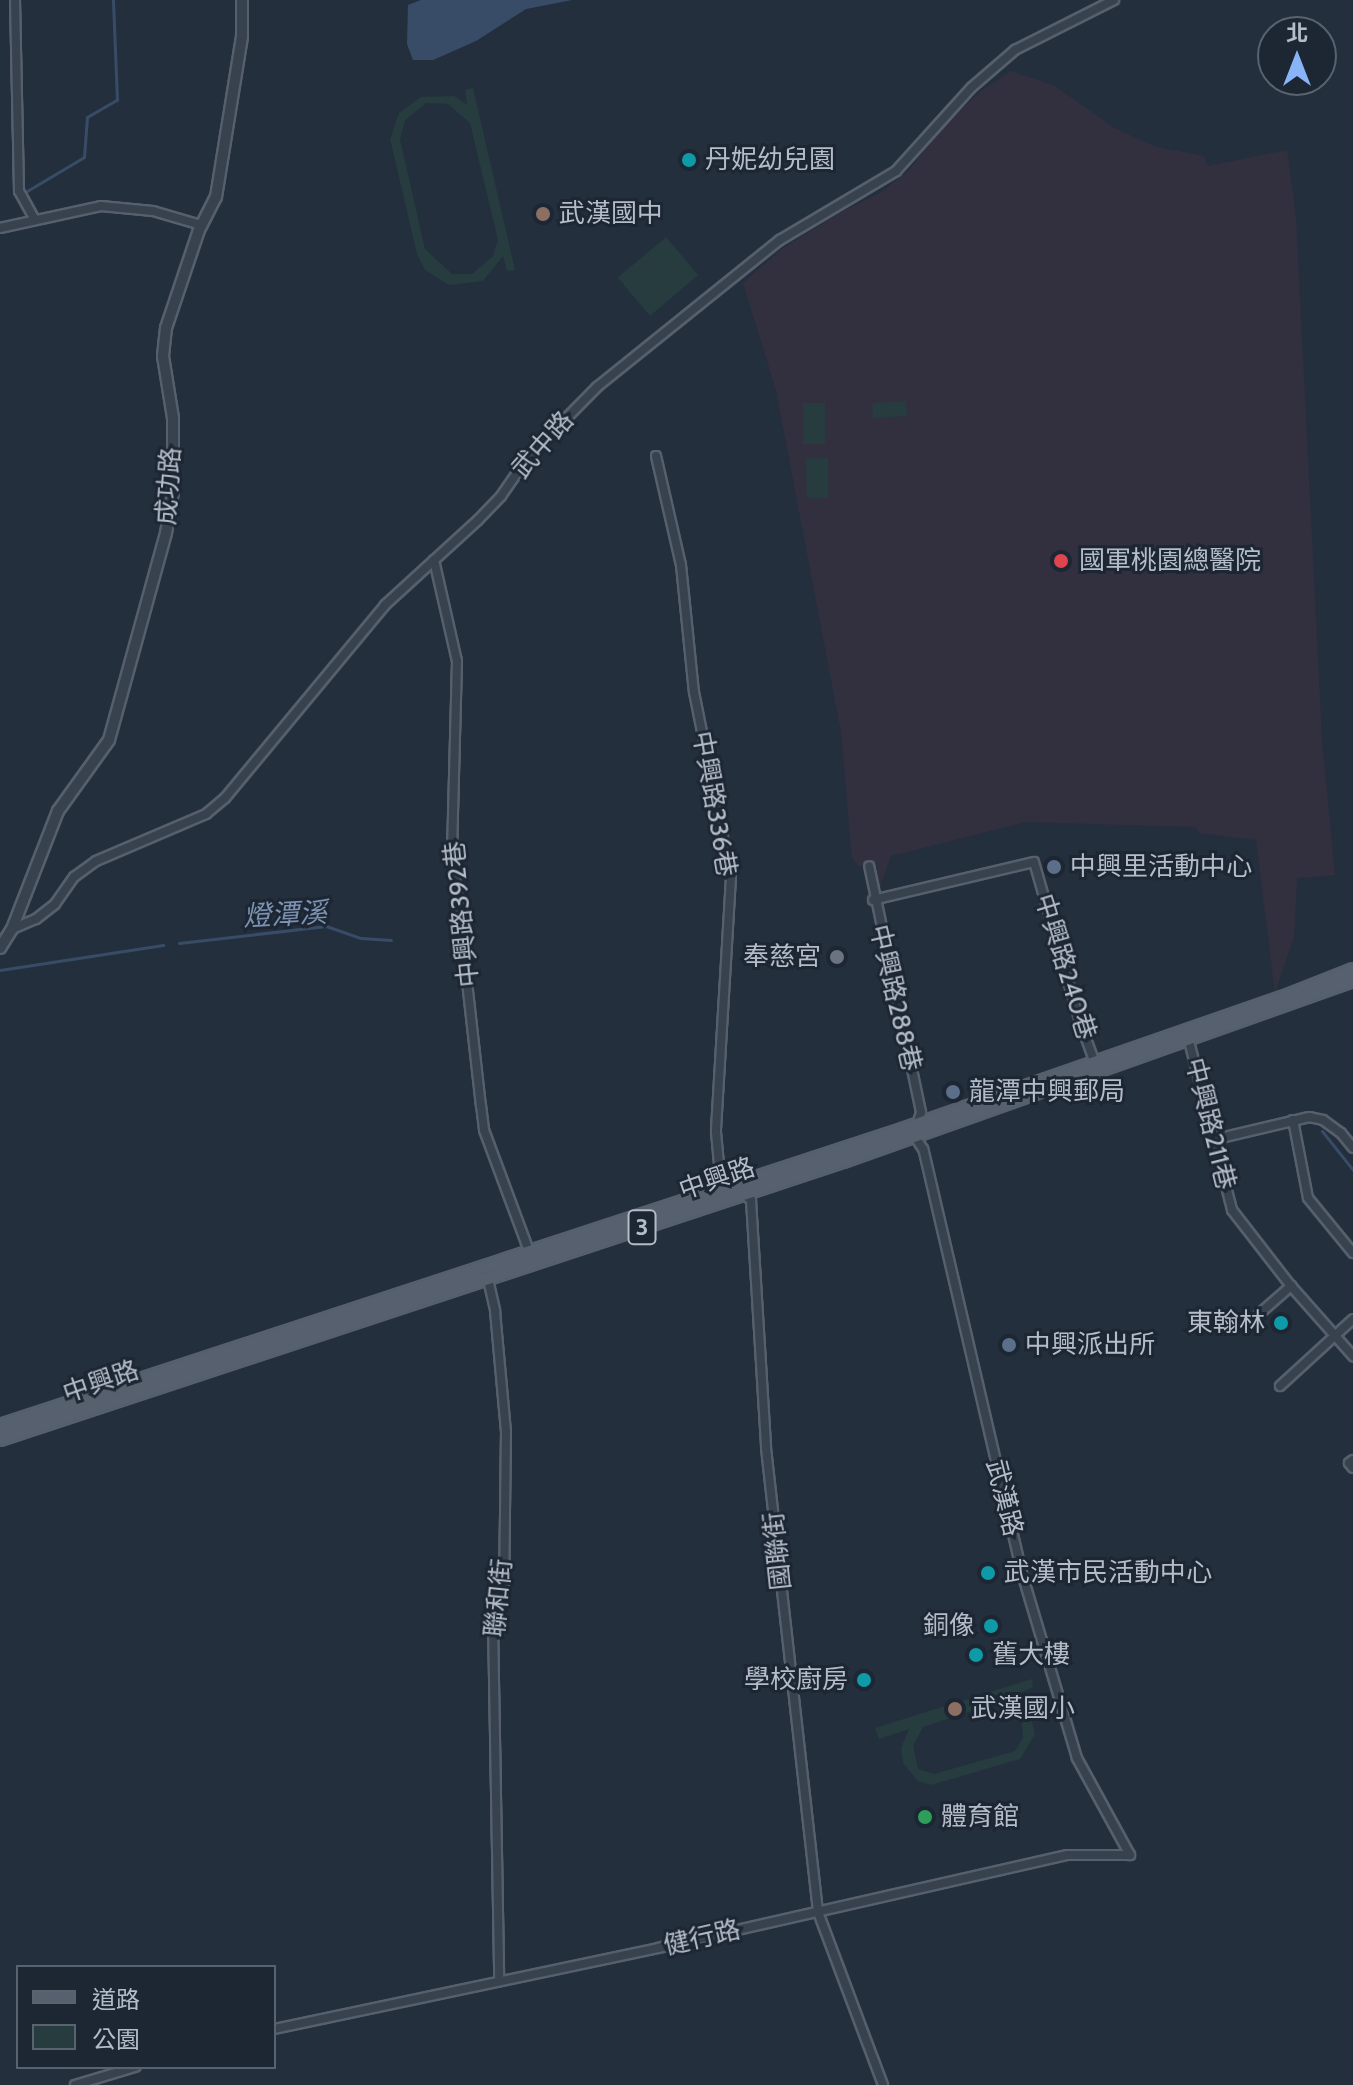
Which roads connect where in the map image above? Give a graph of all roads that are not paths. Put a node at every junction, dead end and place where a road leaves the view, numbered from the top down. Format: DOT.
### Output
graph roads {
  1 [pos="15,0"];
  2 [pos="242,0"];
  3 [pos="1114,0"];
  4 [pos="35,220"];
  5 [pos="201,225"];
  6 [pos="0,228"];
  7 [pos="656,456"];
  8 [pos="434,560"];
  9 [pos="869,866"];
  10 [pos="873,900"];
  11 [pos="12,929"];
  12 [pos="0,948"];
  13 [pos="1353,970"];
  14 [pos="1353,980"];
  15 [pos="1189,1041"];
  16 [pos="1096,1067"];
  17 [pos="1293,1120"];
  18 [pos="916,1130"];
  19 [pos="1212,1140"];
  20 [pos="1353,1148"];
  21 [pos="739,1189"];
  22 [pos="1353,1253"];
  23 [pos="532,1257"];
  24 [pos="486,1272"];
  25 [pos="1291,1286"];
  26 [pos="1259,1314"];
  27 [pos="1353,1319"];
  28 [pos="1335,1332"];
  29 [pos="1353,1356"];
  30 [pos="1280,1386"];
  31 [pos="0,1426"];
  32 [pos="0,1439"];
  33 [pos="1353,1460"];
  34 [pos="1353,1468"];
  35 [pos="1130,1855"];
  36 [pos="818,1912"];
  37 [pos="499,1979"];
  38 [pos="276,2029"];
  39 [pos="128,2069"];
  40 [pos="75,2085"];
  41 [pos="883,2085"];
  1 -- 4 [label="street"];
  2 -- 5 [label="street, 成功路"];
  3 -- 8 [label="street, 武中路"];
  4 -- 5 [label="street"];
  4 -- 6 [label="street"];
  5 -- 11 [label="street, 成功路"];
  7 -- 21 [label="street, 中興路336巷"];
  8 -- 11 [label="street, 武中路"];
  8 -- 23 [label="street, 中興路392巷"];
  9 -- 10 [label="street, 中興路288巷"];
  10 -- 16 [label="street, 中興路240巷"];
  10 -- 18 [label="street, 中興路288巷"];
  11 -- 12 [label="street, 成功路"];
  13 -- 16 [label="main road, 中興路 / 3"];
  14 -- 15 [label="main road, 中興路 / 3"];
  15 -- 16 [label="main road, 中興路 / 3"];
  15 -- 19 [label="street, 中興路211巷"];
  16 -- 18 [label="main road, 中興路 / 3"];
  17 -- 19 [label="street"];
  17 -- 20 [label="street"];
  17 -- 22 [label="street"];
  18 -- 21 [label="main road, 中興路 / 3"];
  18 -- 35 [label="street, 武漢路"];
  19 -- 25 [label="street, 中興路211巷"];
  21 -- 23 [label="main road, 中興路 / 3"];
  21 -- 36 [label="street, 國聯街"];
  23 -- 24 [label="main road, 中興路 / 3"];
  24 -- 31 [label="main road, 中興路 / 3"];
  24 -- 32 [label="main road, 中興路 / 3"];
  24 -- 37 [label="street, 聯和街"];
  25 -- 26 [label="street"];
  25 -- 28 [label="street, 中興路211巷"];
  27 -- 28 [label="street"];
  28 -- 29 [label="street, 中興路211巷"];
  28 -- 30 [label="street"];
  33 -- 34 [label="street"];
  35 -- 36 [label="street, 健行路"];
  36 -- 37 [label="street, 健行路"];
  36 -- 41 [label="street, 國聯街"];
  37 -- 38 [label="street, 健行路"];
  39 -- 40 [label="street"];
}
